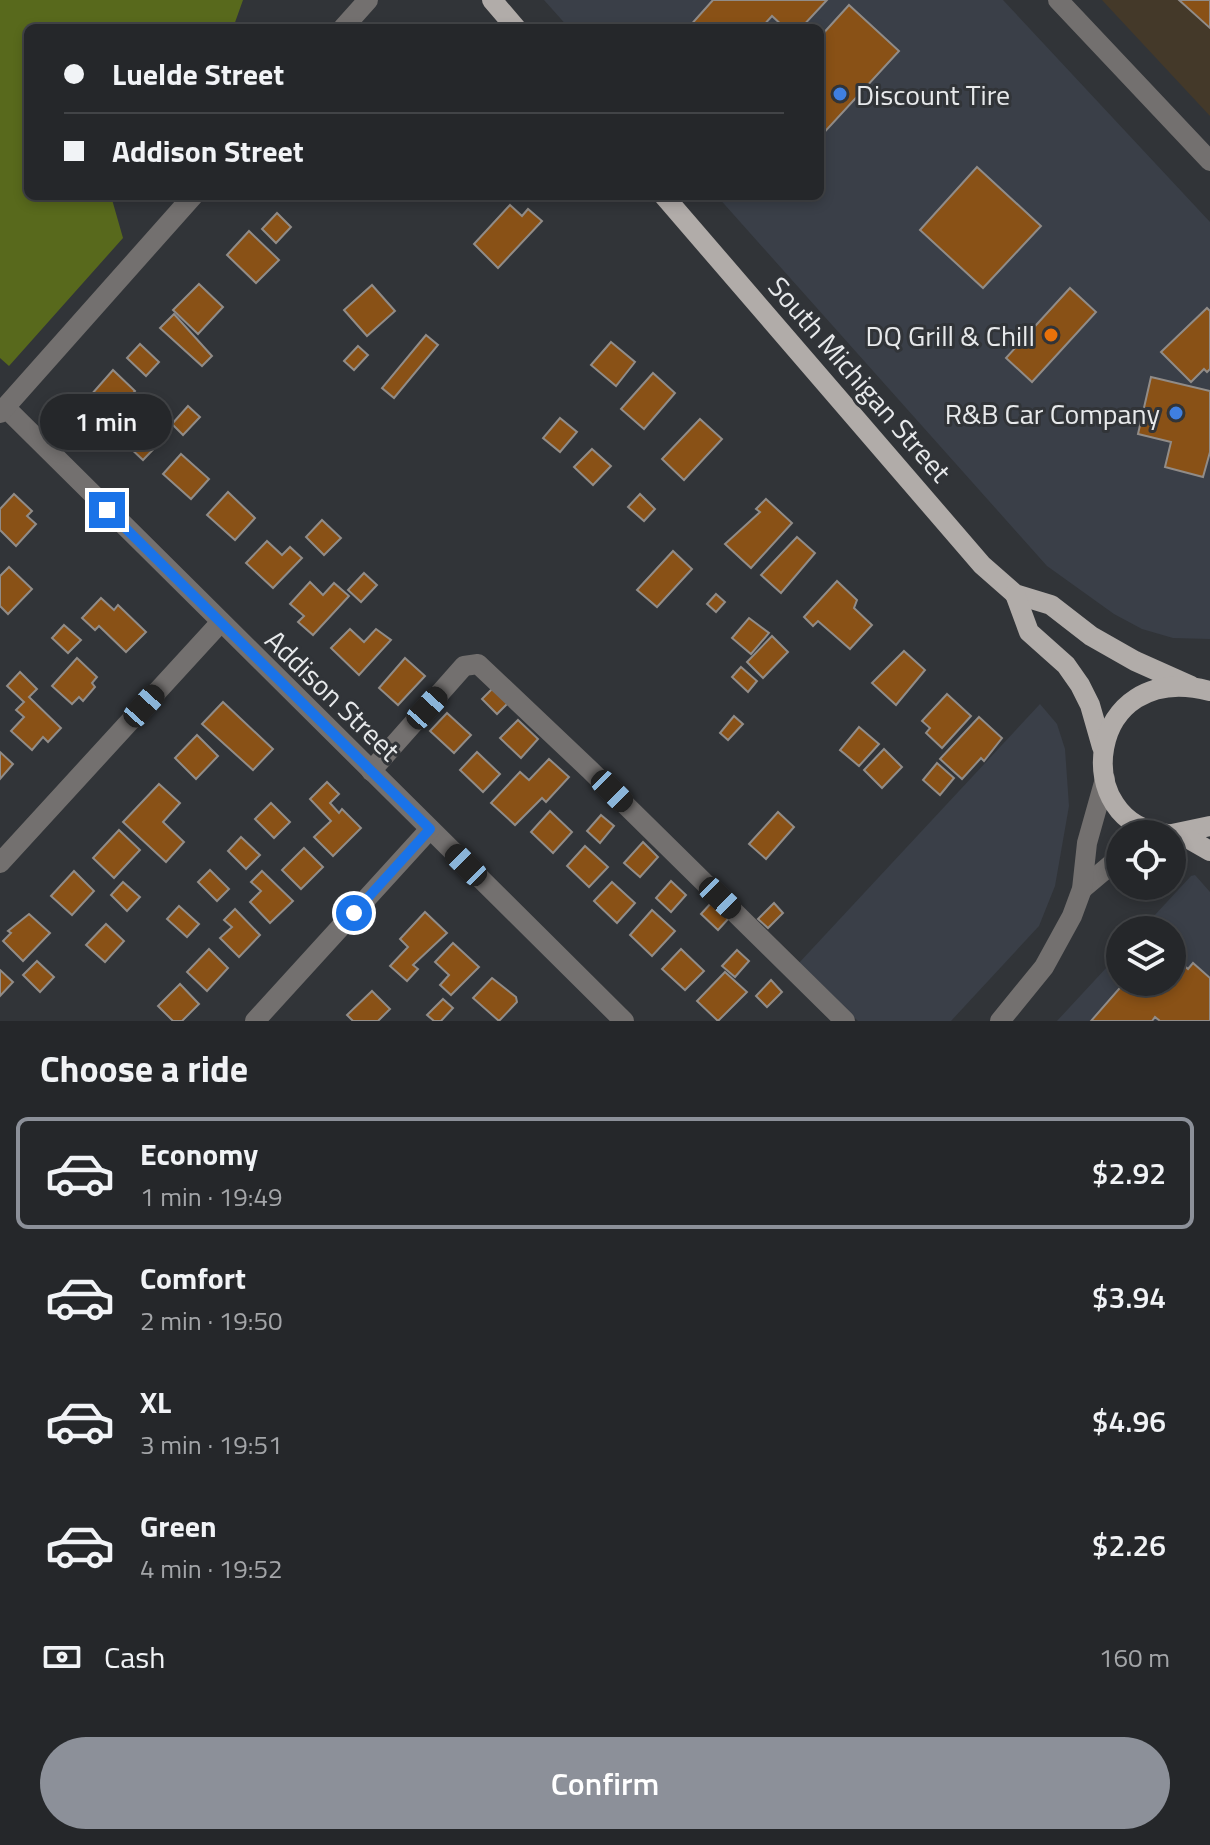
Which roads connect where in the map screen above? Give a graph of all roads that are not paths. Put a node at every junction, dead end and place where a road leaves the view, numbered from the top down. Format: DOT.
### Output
graph roads {
  1 [pos="368,0"];
  2 [pos="492,0"];
  3 [pos="1058,0"];
  4 [pos="347,24"];
  5 [pos="513,24"];
  6 [pos="1210,161"];
  7 [pos="189,200"];
  8 [pos="667,200"];
  9 [pos="3,410"];
  10 [pos="1015,594"];
  11 [pos="220,623"];
  12 [pos="1205,689"];
  13 [pos="1102,747"];
  14 [pos="371,771"];
  15 [pos="1105,779"];
  16 [pos="1133,820"];
  17 [pos="1210,826"];
  18 [pos="430,829"];
  19 [pos="1186,831"];
  20 [pos="1186,841"];
  21 [pos="1210,851"];
  22 [pos="0,863"];
  23 [pos="1106,869"];
  24 [pos="1082,889"];
  25 [pos="255,1021"];
  26 [pos="624,1021"];
  27 [pos="845,1021"];
  28 [pos="1000,1021"];
  1 -- 4 [label="street"];
  2 -- 5 [label="main road"];
  3 -- 6 [label="street"];
  7 -- 9 [label="street"];
  8 -- 10 [label="main road, South Michigan Street"];
  9 -- 11 [label="street, Addison Street"];
  10 -- 12 [label="main road, South Michigan Street"];
  10 -- 13 [label="main road, South Michigan Street"];
  11 -- 14 [label="street, Addison Street"];
  11 -- 22 [label="street"];
  12 -- 13 [label="main road"];
  13 -- 15 [label="main road, South Michigan Street"];
  14 -- 18 [label="street, Addison Street"];
  14 -- 27 [label="street"];
  15 -- 16 [label="main road"];
  15 -- 24 [label="street"];
  17 -- 19 [label="main road"];
  18 -- 25 [label="street"];
  18 -- 26 [label="street, Addison Street"];
  20 -- 21 [label="main road"];
  23 -- 24 [label="street"];
  24 -- 28 [label="street"];
}
